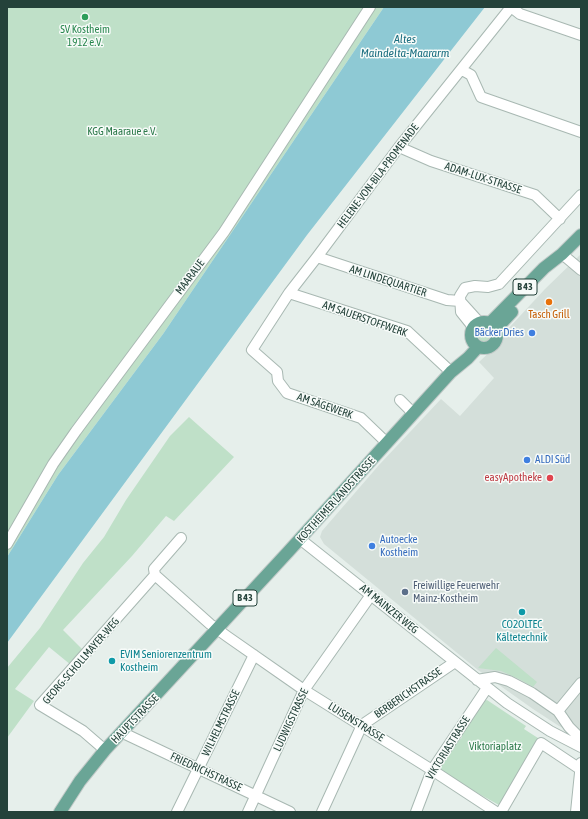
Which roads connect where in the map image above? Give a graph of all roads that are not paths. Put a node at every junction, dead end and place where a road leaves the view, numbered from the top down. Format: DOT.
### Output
graph roads {
  1 [pos="370,7"];
  2 [pos="511,7"];
  3 [pos="581,35"];
  4 [pos="462,70"];
  5 [pos="581,132"];
  6 [pos="399,147"];
  7 [pos="581,195"];
  8 [pos="560,219"];
  9 [pos="581,235"];
  10 [pos="562,254"];
  11 [pos="317,257"];
  12 [pos="581,270"];
  13 [pos="289,293"];
  14 [pos="460,301"];
  15 [pos="484,325"];
  16 [pos="475,344"];
  17 [pos="252,350"];
  18 [pos="452,370"];
  19 [pos="400,400"];
  20 [pos="414,414"];
  21 [pos="387,444"];
  22 [pos="181,538"];
  23 [pos="300,539"];
  24 [pos="7,544"];
  25 [pos="154,575"];
  26 [pos="371,595"];
  27 [pos="217,630"];
  28 [pos="254,655"];
  29 [pos="455,662"];
  30 [pos="477,680"];
  31 [pos="581,683"];
  32 [pos="304,690"];
  33 [pos="490,690"];
  34 [pos="558,711"];
  35 [pos="362,725"];
  36 [pos="121,732"];
  37 [pos="581,739"];
  38 [pos="581,747"];
  39 [pos="105,750"];
  40 [pos="580,765"];
  41 [pos="198,769"];
  42 [pos="432,770"];
  43 [pos="256,796"];
  44 [pos="60,812"];
  45 [pos="177,812"];
  46 [pos="248,812"];
  47 [pos="290,812"];
  48 [pos="322,812"];
  49 [pos="416,812"];
  50 [pos="496,812"];
  51 [pos="502,812"];
  52 [pos="576,812"];
  1 -- 24 [label="street, MAARAUE"];
  2 -- 3 [label="street"];
  2 -- 4 [label="street, HELENE-VON-BILA-PROMENADE"];
  4 -- 5 [label="street"];
  4 -- 6 [label="street, HELENE-VON-BILA-PROMENADE"];
  6 -- 8 [label="street, ADAM-LUX-STRASSE"];
  6 -- 11 [label="street, HELENE-VON-BILA-PROMENADE"];
  7 -- 8 [label="street"];
  8 -- 14 [label="street"];
  9 -- 10 [label="main road, B 43"];
  10 -- 12 [label="street"];
  10 -- 15 [label="main road, B 43"];
  11 -- 13 [label="street, HELENE-VON-BILA-PROMENADE"];
  11 -- 14 [label="street, AM LINDEQUARTIER"];
  13 -- 17 [label="street, HELENE-VON-BILA-PROMENADE"];
  13 -- 18 [label="street, AM SAUERSTOFFWERK"];
  14 -- 15 [label="street"];
  15 -- 16 [label="main road"];
  15 -- 16 [label="main road, B 43"];
  16 -- 18 [label="main road, KOSTHEIMER LANDSTRASSE / B 43"];
  17 -- 21 [label="street, AM SÄGEWERK"];
  18 -- 20 [label="main road, KOSTHEIMER LANDSTRASSE / B 43"];
  19 -- 20 [label="street"];
  20 -- 21 [label="main road, KOSTHEIMER LANDSTRASSE / B 43"];
  21 -- 23 [label="main road, KOSTHEIMER LANDSTRASSE / B 43"];
  22 -- 25 [label="street, GEORG-SCHOLLMAYER-WEG"];
  23 -- 26 [label="street, AM MAINZER WEG"];
  23 -- 27 [label="main road, KOSTHEIMER LANDSTRASSE / B 43"];
  25 -- 27 [label="street"];
  25 -- 39 [label="street, GEORG-SCHOLLMAYER-WEG"];
  26 -- 29 [label="street, AM MAINZER WEG"];
  26 -- 32 [label="street, LUDWIGSTRASSE"];
  27 -- 28 [label="street, LUISENSTRASSE"];
  27 -- 36 [label="main road, HAUPTSTRASSE / B 43"];
  28 -- 32 [label="street, LUISENSTRASSE"];
  28 -- 41 [label="street, WILHELMSTRASSE"];
  29 -- 30 [label="street, AM MAINZER WEG"];
  29 -- 35 [label="street, BERBERICHSTRASSE"];
  30 -- 33 [label="street, AM MAINZER WEG"];
  30 -- 34 [label="street"];
  31 -- 34 [label="street"];
  32 -- 35 [label="street, LUISENSTRASSE"];
  32 -- 43 [label="street, LUDWIGSTRASSE"];
  33 -- 38 [label="street, AM MAINZER WEG"];
  33 -- 42 [label="street, VIKTORIASTRASSE"];
  34 -- 37 [label="street"];
  35 -- 42 [label="street, LUISENSTRASSE"];
  35 -- 48 [label="street"];
  36 -- 39 [label="main road, HAUPTSTRASSE / B 43"];
  36 -- 41 [label="street, FRIEDRICHSTRASSE"];
  39 -- 44 [label="main road, HAUPTSTRASSE / B 43"];
  40 -- 51 [label="street"];
  40 -- 52 [label="street"];
  41 -- 43 [label="street, FRIEDRICHSTRASSE"];
  41 -- 45 [label="street, WILHELMSTRASSE"];
  42 -- 49 [label="street, VIKTORIASTRASSE"];
  42 -- 50 [label="street, LUISENSTRASSE"];
  43 -- 46 [label="street, LUDWIGSTRASSE"];
  43 -- 47 [label="street, FRIEDRICHSTRASSE"];
}
